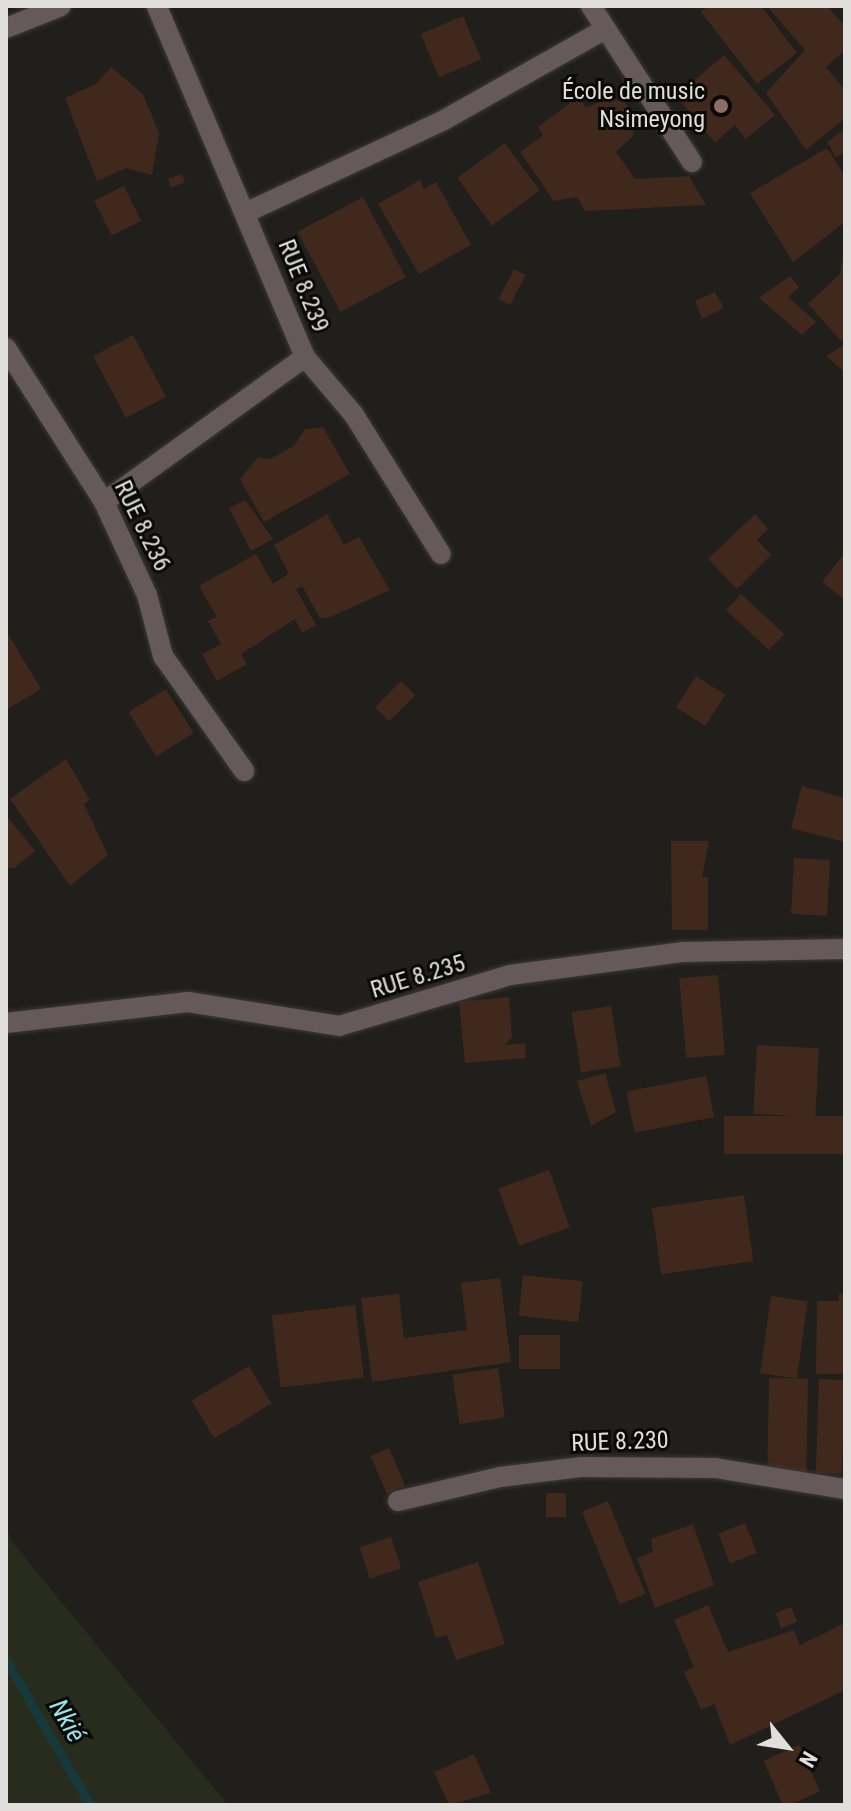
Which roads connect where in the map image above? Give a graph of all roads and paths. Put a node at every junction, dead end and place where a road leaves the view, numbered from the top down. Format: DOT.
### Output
graph roads {
  1 [pos="61,6"];
  2 [pos="157,6"];
  3 [pos="591,6"];
  4 [pos="6,28"];
  5 [pos="604,30"];
  6 [pos="692,162"];
  7 [pos="245,213"];
  8 [pos="6,348"];
  9 [pos="305,357"];
  10 [pos="104,502"];
  11 [pos="441,554"];
  12 [pos="244,771"];
  13 [pos="845,949"];
  14 [pos="6,1023"];
  15 [pos="845,1489"];
  16 [pos="398,1501"];
  1 -- 4 [label="street"];
  2 -- 7 [label="street, RUE 8.239"];
  3 -- 5 [label="street"];
  5 -- 6 [label="street"];
  5 -- 7 [label="street"];
  7 -- 9 [label="street, RUE 8.239"];
  8 -- 10 [label="street, RUE 8.236"];
  9 -- 10 [label="street, RUE 8.239"];
  9 -- 11 [label="street"];
  10 -- 12 [label="street, RUE 8.236"];
  13 -- 14 [label="street, RUE 8.235"];
  15 -- 16 [label="street, RUE 8.230"];
}
